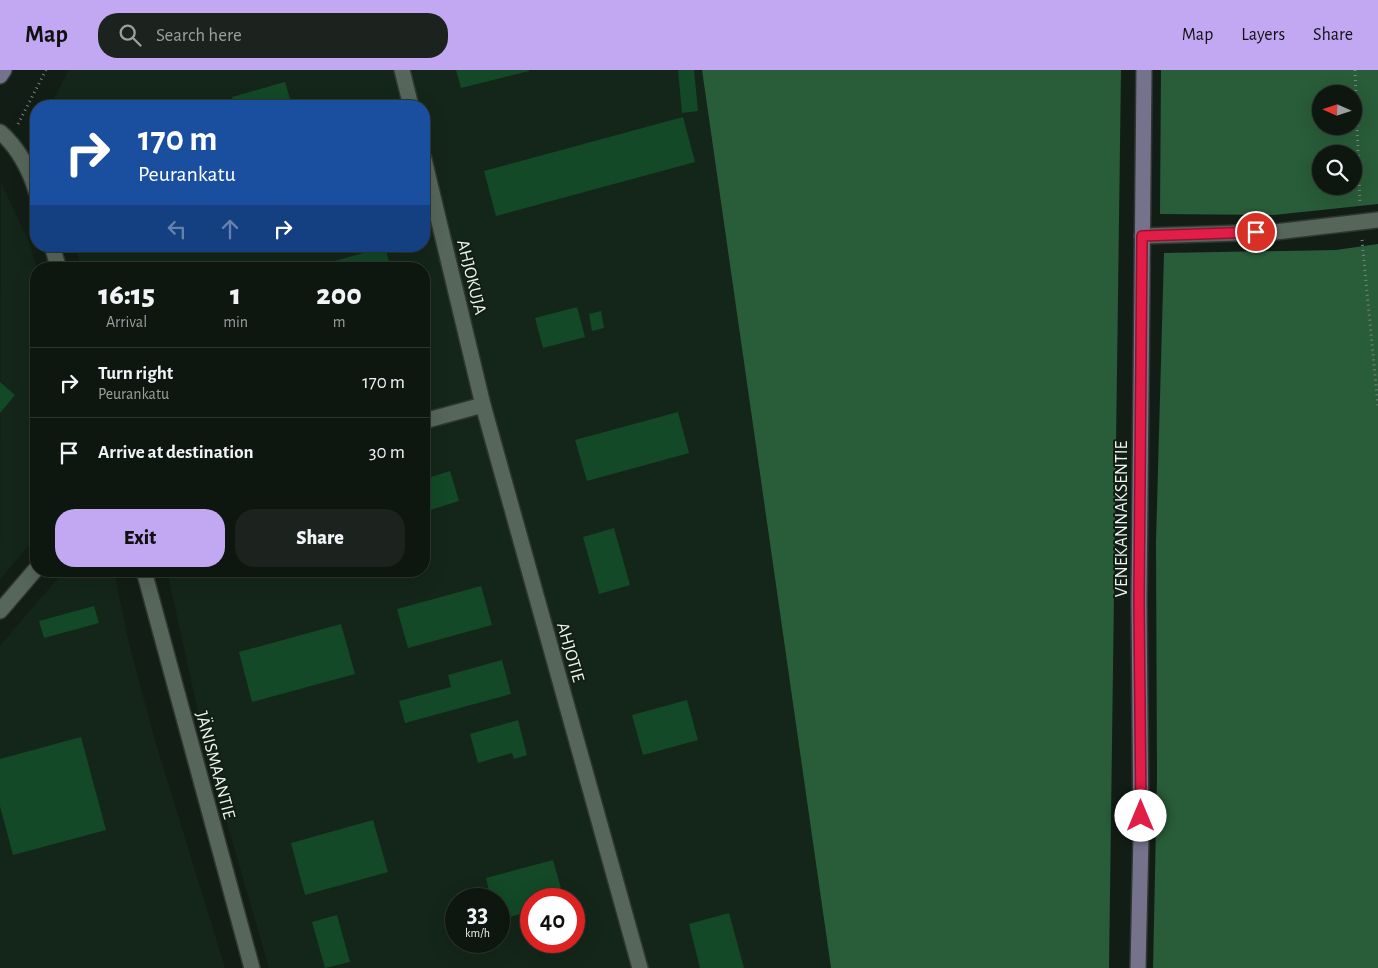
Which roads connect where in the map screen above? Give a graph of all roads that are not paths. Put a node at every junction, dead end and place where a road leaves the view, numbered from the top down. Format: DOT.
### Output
graph roads {
  1 [pos="4,70"];
  2 [pos="402,70"];
  3 [pos="1144,70"];
  4 [pos="0,76"];
  5 [pos="410,100"];
  6 [pos="5,136"];
  7 [pos="30,178"];
  8 [pos="430,184"];
  9 [pos="1378,220"];
  10 [pos="1142,236"];
  11 [pos="483,405"];
  12 [pos="430,419"];
  13 [pos="30,576"];
  14 [pos="146,577"];
  15 [pos="0,611"];
  16 [pos="252,968"];
  17 [pos="640,968"];
  18 [pos="1138,968"];
  1 -- 4 [label="street"];
  2 -- 5 [label="street"];
  3 -- 10 [label="street, VENEKANNAKSENTIE"];
  6 -- 7 [label="street"];
  8 -- 11 [label="street, AHJOKUJA"];
  9 -- 10 [label="street"];
  10 -- 18 [label="street, VENEKANNAKSENTIE"];
  11 -- 12 [label="street"];
  11 -- 17 [label="street, AHJOTIE"];
  13 -- 15 [label="street"];
  14 -- 16 [label="street, JÄNISMAANTIE"];
}
